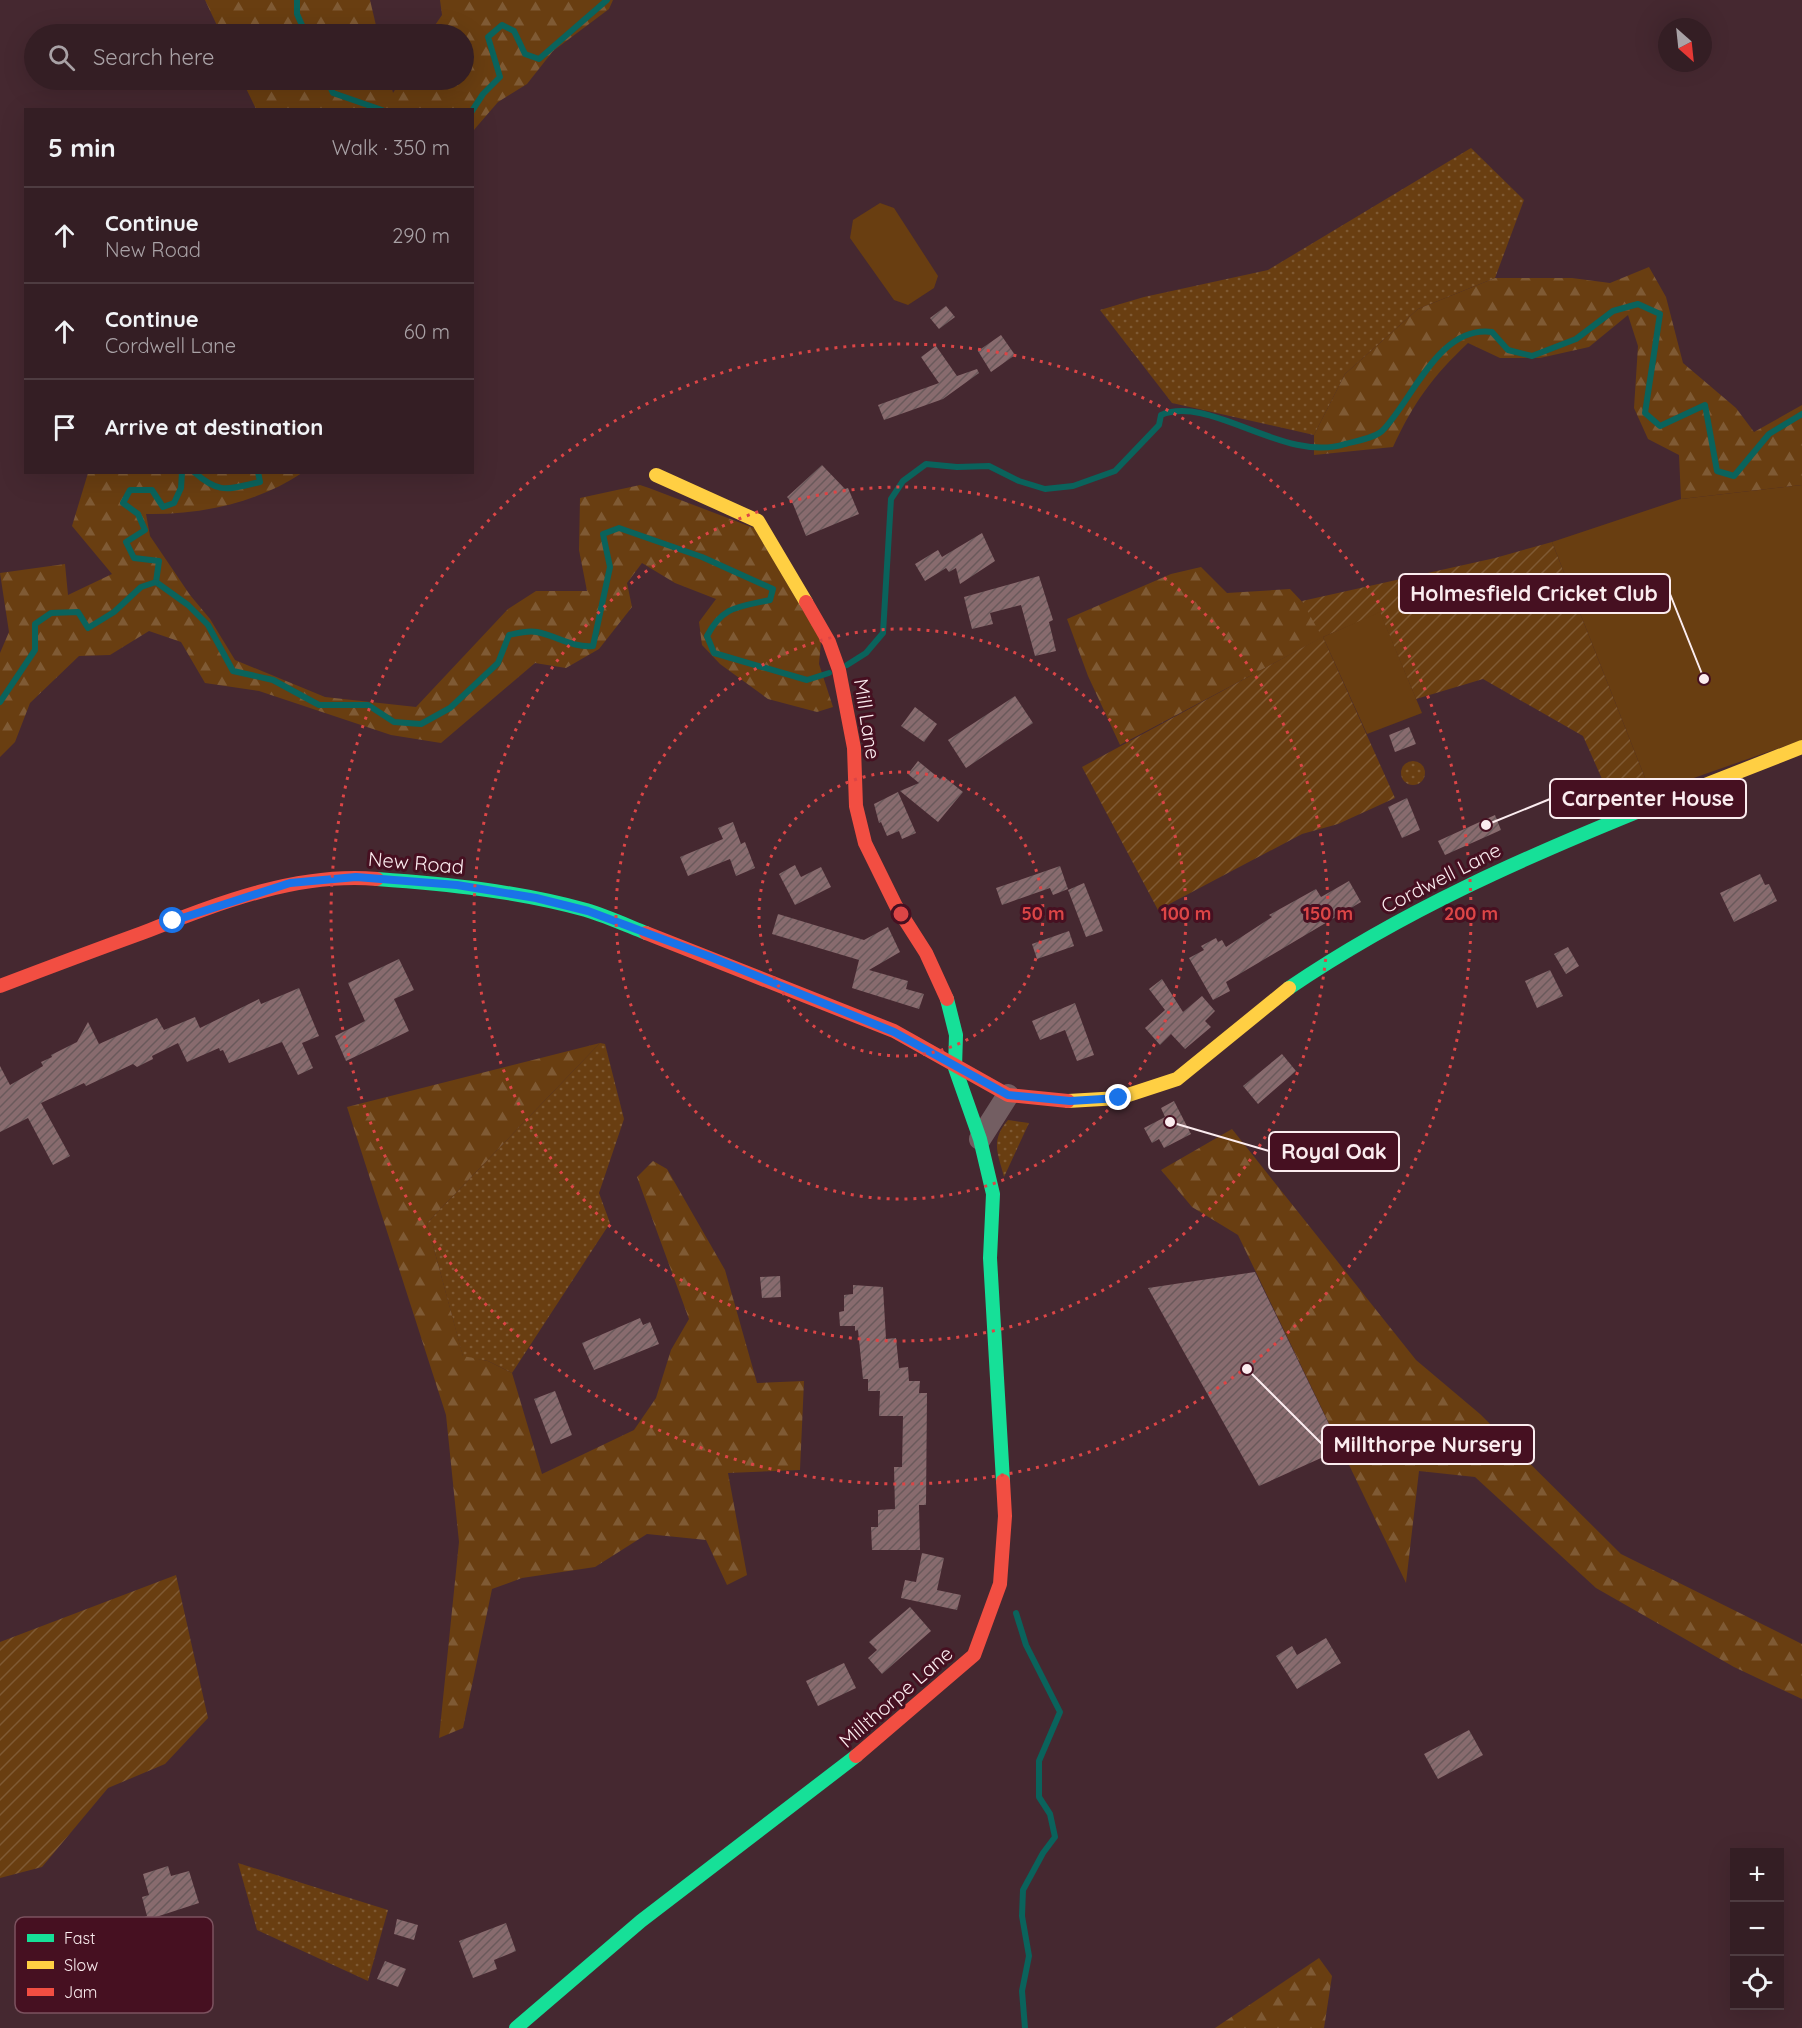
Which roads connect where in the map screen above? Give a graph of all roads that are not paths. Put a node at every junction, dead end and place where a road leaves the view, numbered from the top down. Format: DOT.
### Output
graph roads {
  1 [pos="657,476"];
  2 [pos="1802,747"];
  3 [pos="0,986"];
  4 [pos="955,1068"];
  5 [pos="1008,1095"];
  6 [pos="980,1139"];
  7 [pos="516,2028"];
  1 -- 4 [label="main road, Mill Lane"];
  2 -- 5 [label="main road, Cordwell Lane"];
  3 -- 4 [label="main road, New Road"];
  4 -- 5 [label="main road, Cordwell Lane"];
  4 -- 6 [label="main road, Millthorpe Lane"];
  5 -- 6 [label="street"];
  6 -- 7 [label="main road, Millthorpe Lane"];
}
